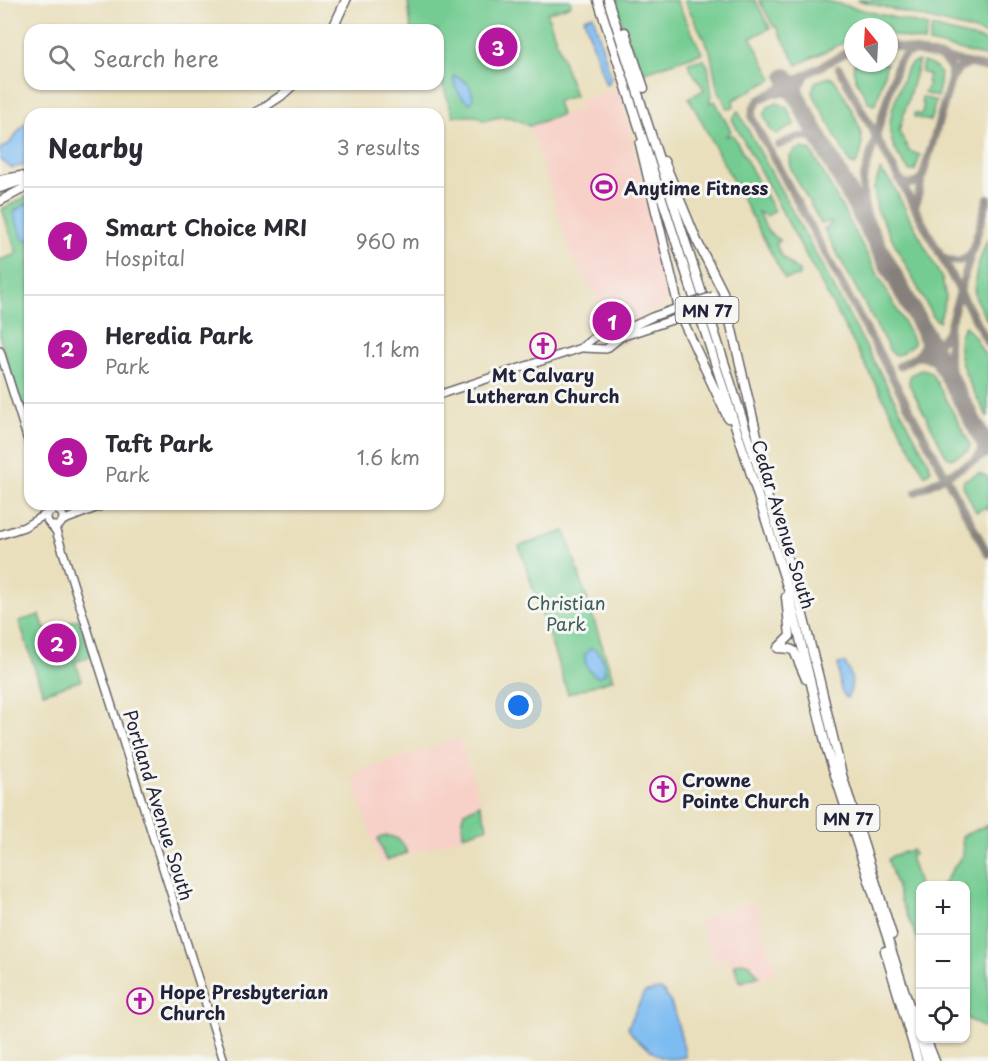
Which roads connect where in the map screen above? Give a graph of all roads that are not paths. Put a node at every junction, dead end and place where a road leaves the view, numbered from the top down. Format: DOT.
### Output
graph roads {
  1 [pos="344,0"];
  2 [pos="598,0"];
  3 [pos="610,0"];
  4 [pos="333,24"];
  5 [pos="629,81"];
  6 [pos="644,88"];
  7 [pos="288,90"];
  8 [pos="293,90"];
  9 [pos="263,108"];
  10 [pos="271,108"];
  11 [pos="24,177"];
  12 [pos="24,178"];
  13 [pos="0,180"];
  14 [pos="24,186"];
  15 [pos="24,187"];
  16 [pos="0,188"];
  17 [pos="0,194"];
  18 [pos="0,201"];
  19 [pos="723,292"];
  20 [pos="726,302"];
  21 [pos="682,306"];
  22 [pos="685,316"];
  23 [pos="608,334"];
  24 [pos="596,338"];
  25 [pos="611,344"];
  26 [pos="597,347"];
  27 [pos="581,348"];
  28 [pos="0,351"];
  29 [pos="444,393"];
  30 [pos="24,428"];
  31 [pos="752,477"];
  32 [pos="53,510"];
  33 [pos="58,510"];
  34 [pos="62,510"];
  35 [pos="77,510"];
  36 [pos="91,510"];
  37 [pos="49,513"];
  38 [pos="61,522"];
  39 [pos="50,524"];
  40 [pos="0,537"];
  41 [pos="781,540"];
  42 [pos="65,558"];
  43 [pos="782,570"];
  44 [pos="820,725"];
  45 [pos="877,910"];
  46 [pos="916,1017"];
  47 [pos="916,1017"];
  48 [pos="922,1043"];
  49 [pos="927,1043"];
  50 [pos="224,1061"];
  51 [pos="918,1061"];
  52 [pos="926,1061"];
  53 [pos="934,1061"];
  1 -- 4 [label="highway"];
  2 -- 5 [label="highway, Cedar Avenue South / MN 77"];
  3 -- 5 [label="highway, Cedar Avenue South / MN 77"];
  3 -- 6 [label="highway"];
  5 -- 19 [label="highway"];
  5 -- 21 [label="highway"];
  5 -- 31 [label="highway, Cedar Avenue South / MN 77"];
  5 -- 41 [label="highway, Cedar Avenue South / MN 77"];
  7 -- 9 [label="highway"];
  8 -- 10 [label="highway"];
  11 -- 13 [label="highway"];
  12 -- 16 [label="highway"];
  14 -- 17 [label="highway"];
  15 -- 18 [label="highway"];
  19 -- 20 [label="highway"];
  19 -- 21 [label="main road, bridge"];
  20 -- 22 [label="main road, bridge"];
  20 -- 41 [label="highway"];
  21 -- 22 [label="highway"];
  21 -- 23 [label="main road"];
  22 -- 25 [label="main road"];
  22 -- 31 [label="highway"];
  23 -- 24 [label="main road"];
  23 -- 25 [label="main road"];
  24 -- 26 [label="main road"];
  24 -- 27 [label="main road"];
  25 -- 26 [label="main road"];
  26 -- 27 [label="main road"];
  27 -- 29 [label="main road"];
  28 -- 30 [label="main road"];
  31 -- 43 [label="highway, Cedar Avenue South / MN 77"];
  32 -- 37 [label="main road"];
  33 -- 38 [label="main road"];
  34 -- 35 [label="main road"];
  36 -- 38 [label="main road"];
  37 -- 39 [label="main road"];
  37 -- 40 [label="main road"];
  38 -- 39 [label="main road"];
  38 -- 42 [label="main road, Portland Avenue South"];
  39 -- 40 [label="main road"];
  39 -- 42 [label="main road, Portland Avenue South"];
  41 -- 46 [label="highway, Cedar Avenue South / MN 77"];
  42 -- 50 [label="main road, Portland Avenue South"];
  43 -- 44 [label="highway, Cedar Avenue South / MN 77"];
  43 -- 44 [label="highway"];
  44 -- 45 [label="highway, Cedar Avenue South / MN 77"];
  45 -- 47 [label="highway, Cedar Avenue South / MN 77"];
  45 -- 51 [label="highway"];
  48 -- 52 [label="highway"];
  49 -- 53 [label="highway"];
}
